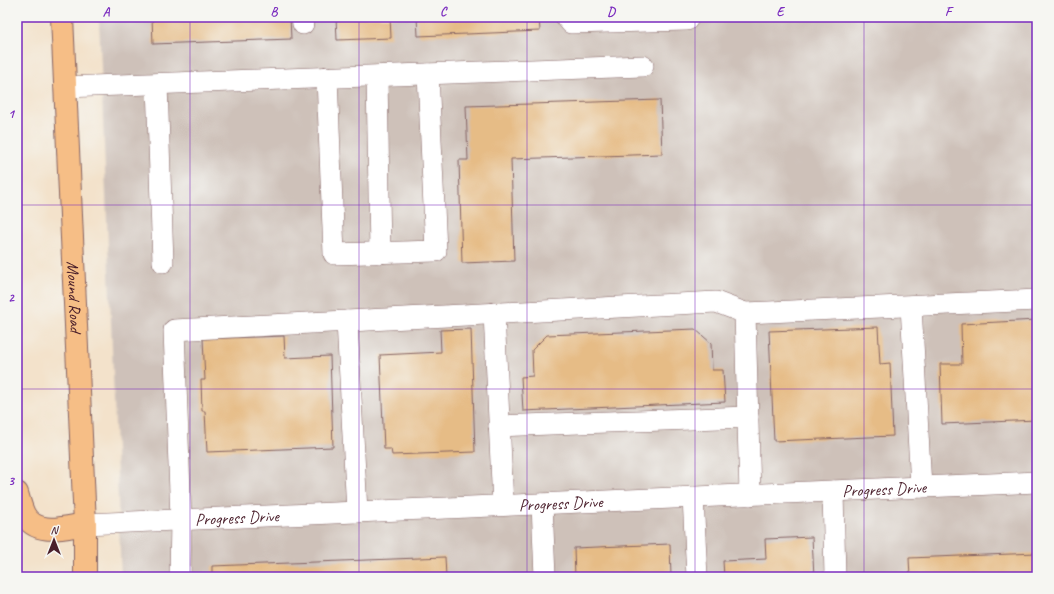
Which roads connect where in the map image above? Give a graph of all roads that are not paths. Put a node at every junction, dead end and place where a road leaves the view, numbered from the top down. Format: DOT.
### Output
graph roads {
  1 [pos="62,17"];
  2 [pos="566,17"];
  3 [pos="689,17"];
  4 [pos="643,66"];
  5 [pos="428,74"];
  6 [pos="377,76"];
  7 [pos="327,77"];
  8 [pos="156,84"];
  9 [pos="65,87"];
  10 [pos="380,252"];
  11 [pos="163,262"];
  12 [pos="1037,300"];
  13 [pos="911,306"];
  14 [pos="494,313"];
  15 [pos="745,313"];
  16 [pos="347,321"];
  17 [pos="748,417"];
  18 [pos="499,426"];
  19 [pos="1037,482"];
  20 [pos="921,487"];
  21 [pos="833,491"];
  22 [pos="17,493"];
  23 [pos="750,495"];
  24 [pos="693,497"];
  25 [pos="542,504"];
  26 [pos="503,505"];
  27 [pos="357,512"];
  28 [pos="181,520"];
  29 [pos="85,524"];
  30 [pos="86,577"];
  31 [pos="180,577"];
  32 [pos="545,577"];
  33 [pos="697,577"];
  34 [pos="835,577"];
  1 -- 9 [label="main road, Mound Road"];
  2 -- 3 [label="street"];
  4 -- 5 [label="street"];
  5 -- 6 [label="street"];
  5 -- 10 [label="street"];
  6 -- 7 [label="street"];
  6 -- 10 [label="street"];
  7 -- 8 [label="street"];
  7 -- 10 [label="street"];
  8 -- 9 [label="street"];
  8 -- 11 [label="street"];
  9 -- 29 [label="main road, Mound Road"];
  12 -- 13 [label="street"];
  13 -- 15 [label="street"];
  13 -- 20 [label="street"];
  14 -- 15 [label="street"];
  14 -- 16 [label="street"];
  14 -- 18 [label="street"];
  15 -- 17 [label="street"];
  16 -- 27 [label="street"];
  16 -- 28 [label="street"];
  17 -- 18 [label="street"];
  17 -- 23 [label="street"];
  18 -- 26 [label="street"];
  19 -- 20 [label="street, Progress Drive"];
  20 -- 21 [label="street, Progress Drive"];
  21 -- 23 [label="street, Progress Drive"];
  21 -- 34 [label="street"];
  22 -- 29 [label="main road"];
  23 -- 24 [label="street, Progress Drive"];
  24 -- 25 [label="street, Progress Drive"];
  24 -- 33 [label="street"];
  25 -- 26 [label="street, Progress Drive"];
  25 -- 32 [label="street"];
  26 -- 27 [label="street, Progress Drive"];
  27 -- 28 [label="street, Progress Drive"];
  28 -- 29 [label="street, Progress Drive"];
  28 -- 31 [label="street"];
  29 -- 30 [label="main road, Mound Road"];
}
